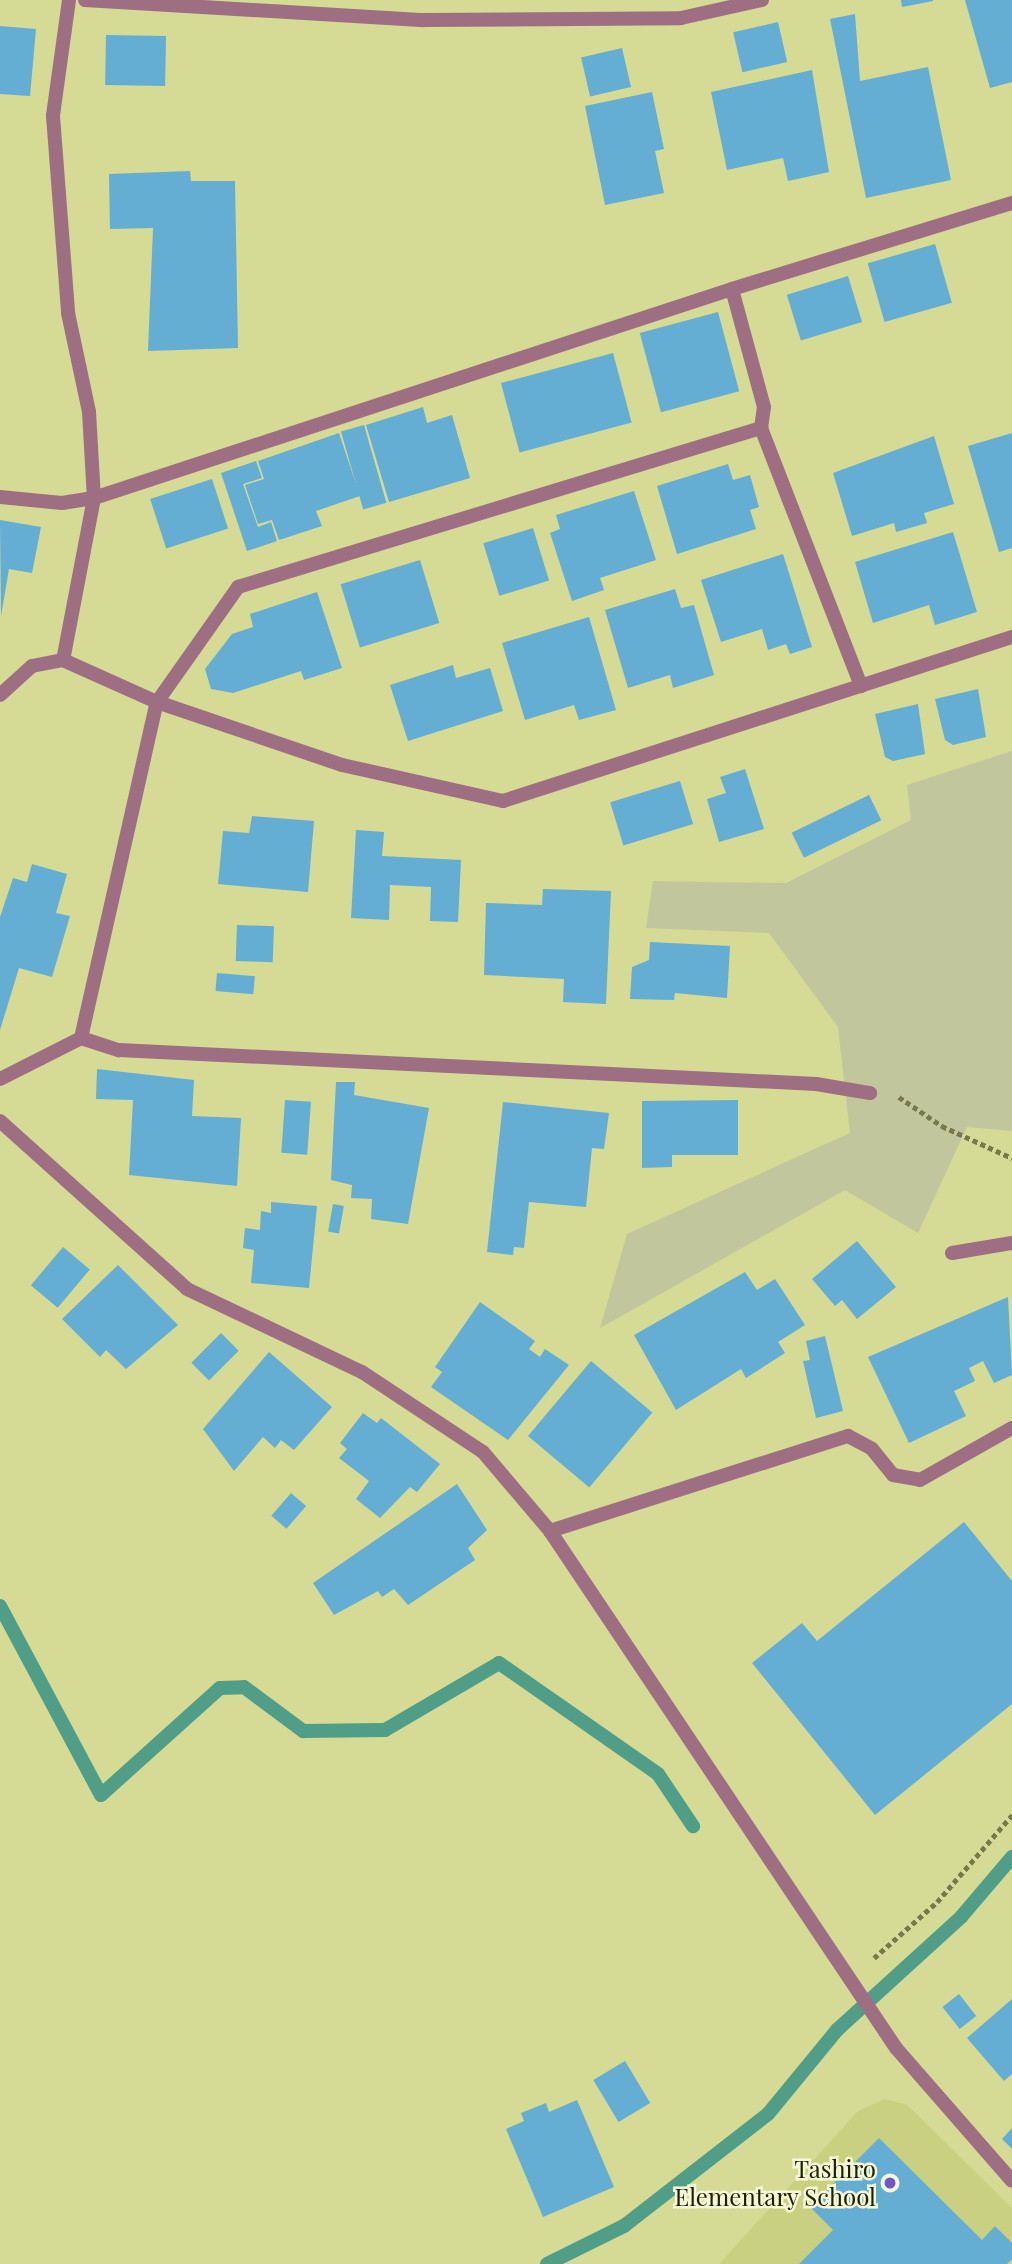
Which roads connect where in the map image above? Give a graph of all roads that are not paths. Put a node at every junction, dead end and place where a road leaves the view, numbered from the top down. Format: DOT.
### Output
graph roads {
  1 [pos="69,0"];
  2 [pos="85,0"];
  3 [pos="762,0"];
  4 [pos="155,2"];
  5 [pos="1009,206"];
  6 [pos="732,289"];
  7 [pos="761,428"];
  8 [pos="0,497"];
  9 [pos="94,498"];
  10 [pos="1012,637"];
  11 [pos="63,660"];
  12 [pos="861,686"];
  13 [pos="0,695"];
  14 [pos="157,702"];
  15 [pos="81,1038"];
  16 [pos="0,1079"];
  17 [pos="870,1093"];
  18 [pos="0,1121"];
  19 [pos="1012,1243"];
  20 [pos="952,1253"];
  21 [pos="1012,1428"];
  22 [pos="550,1531"];
  23 [pos="1012,2181"];
  1 -- 9 [label="street"];
  2 -- 4 [label="street"];
  3 -- 4 [label="street"];
  5 -- 6 [label="street"];
  6 -- 7 [label="street"];
  6 -- 9 [label="street"];
  7 -- 12 [label="street"];
  7 -- 14 [label="street"];
  8 -- 9 [label="street"];
  9 -- 11 [label="street"];
  10 -- 12 [label="street"];
  11 -- 13 [label="street"];
  11 -- 14 [label="street"];
  12 -- 14 [label="street"];
  14 -- 15 [label="street"];
  15 -- 16 [label="street"];
  15 -- 17 [label="street"];
  18 -- 22 [label="street"];
  19 -- 20 [label="street"];
  21 -- 22 [label="street"];
  22 -- 23 [label="street"];
}
